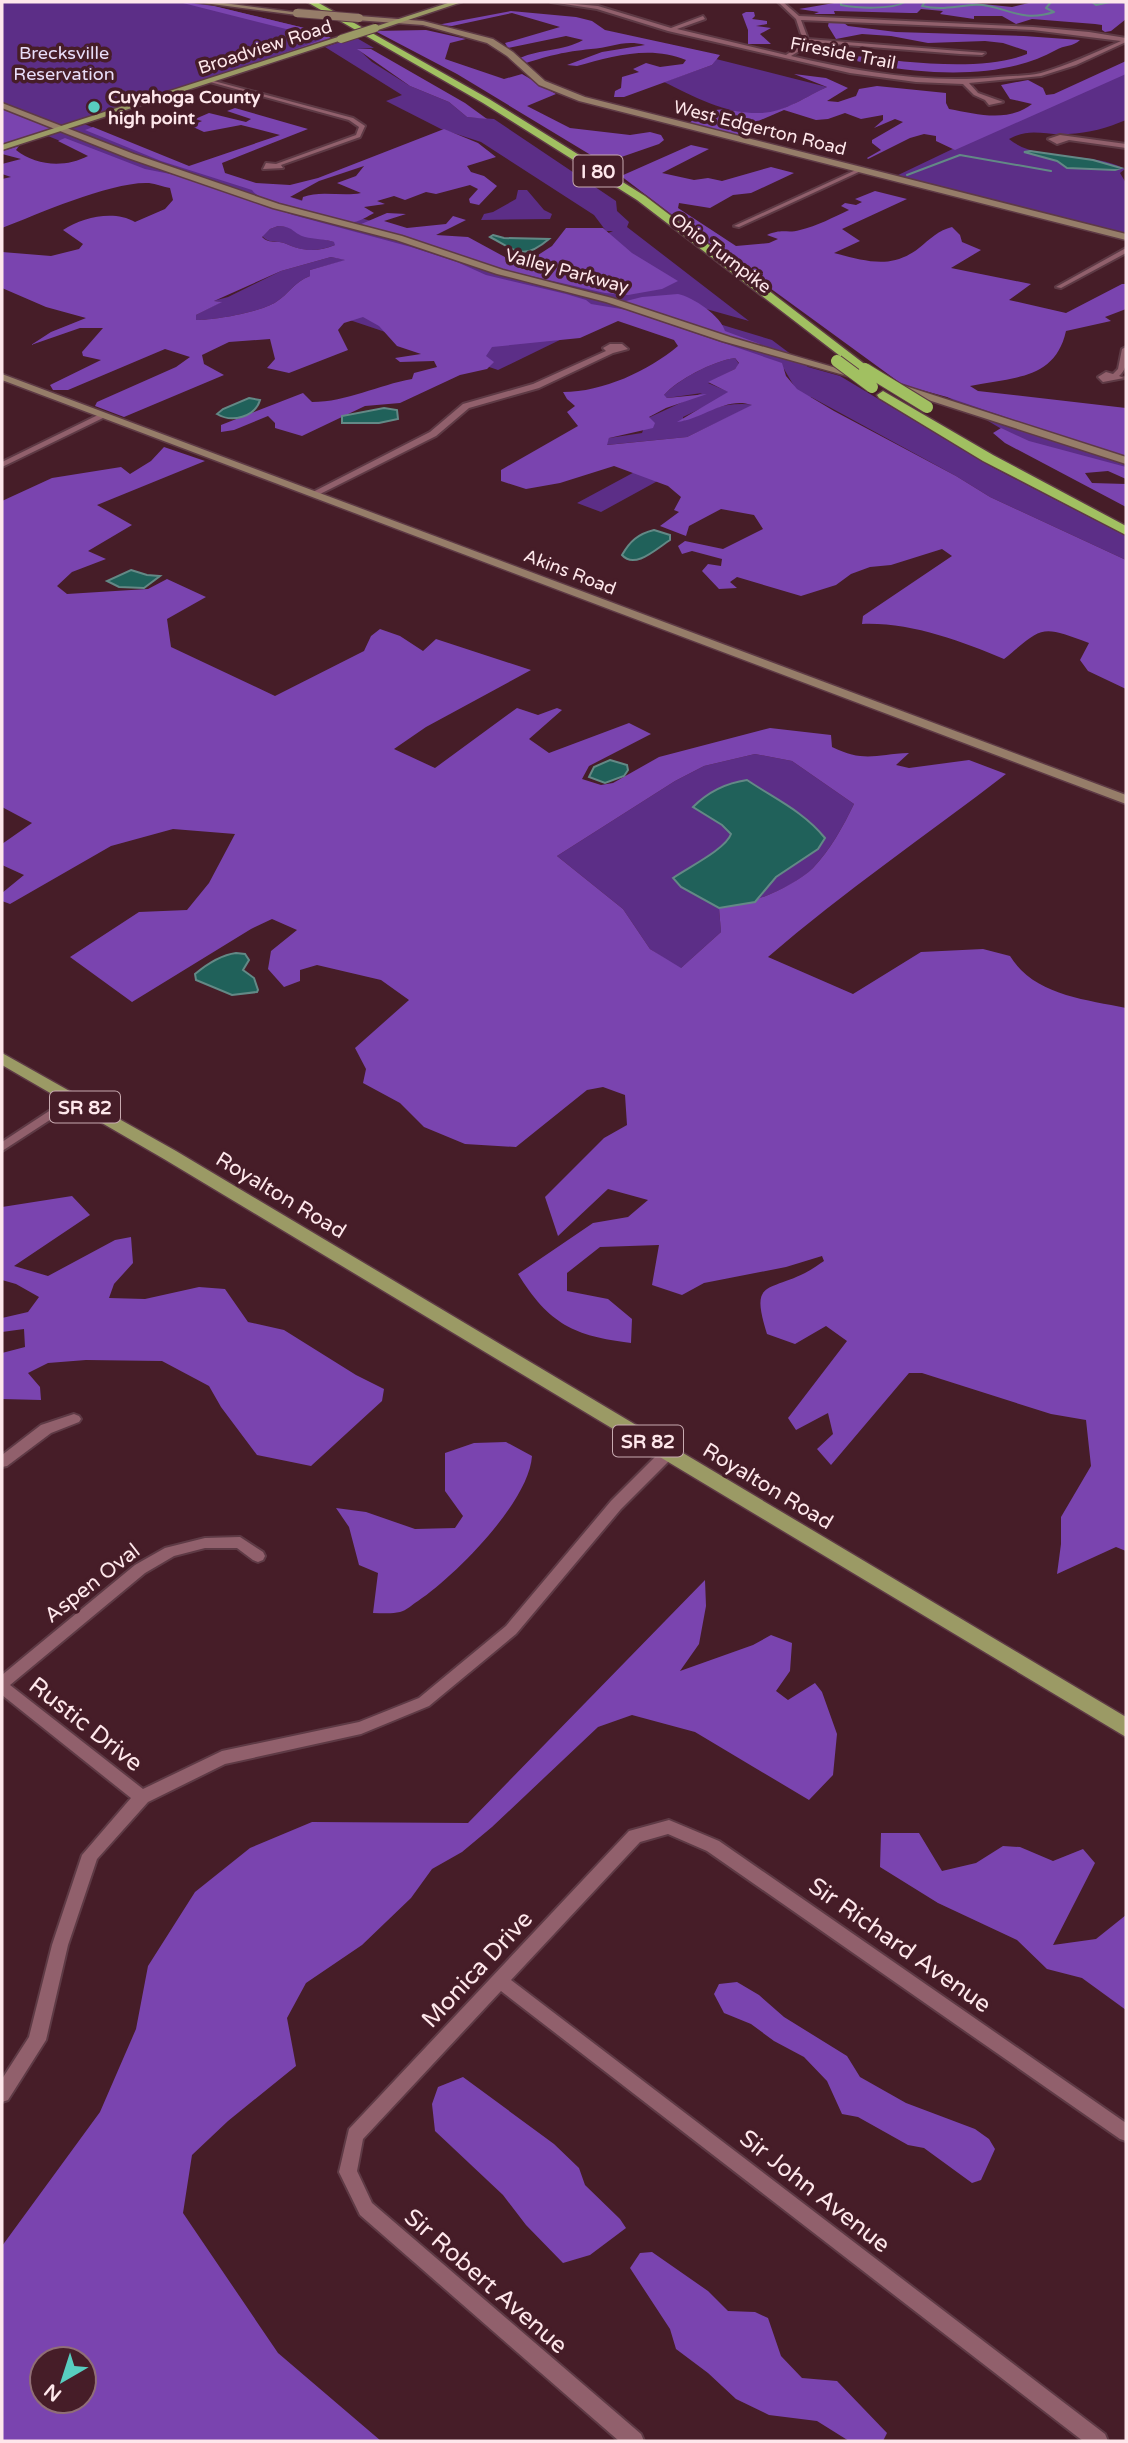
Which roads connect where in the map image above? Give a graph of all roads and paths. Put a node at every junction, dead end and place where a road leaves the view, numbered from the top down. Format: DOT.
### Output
graph roads {
  1 [pos="199,2"];
  2 [pos="311,2"];
  3 [pos="458,2"];
  4 [pos="553,2"];
  5 [pos="780,2"];
  6 [pos="297,8"];
  7 [pos="703,18"];
  8 [pos="797,18"];
  9 [pos="400,21"];
  10 [pos="670,30"];
  11 [pos="806,40"];
  12 [pos="1126,40"];
  13 [pos="982,52"];
  14 [pos="787,56"];
  15 [pos="212,80"];
  16 [pos="965,82"];
  17 [pos="988,99"];
  18 [pos="2,105"];
  19 [pos="64,128"];
  20 [pos="1066,140"];
  21 [pos="1126,146"];
  22 [pos="2,148"];
  23 [pos="279,164"];
  24 [pos="860,170"];
  25 [pos="607,191"];
  26 [pos="737,226"];
  27 [pos="1126,237"];
  28 [pos="1126,250"];
  29 [pos="1059,287"];
  30 [pos="755,300"];
  31 [pos="1126,349"];
  32 [pos="611,351"];
  33 [pos="1116,375"];
  34 [pos="2,377"];
  35 [pos="102,415"];
  36 [pos="1126,461"];
  37 [pos="2,465"];
  38 [pos="313,494"];
  39 [pos="1126,520"];
  40 [pos="1126,531"];
  41 [pos="1126,800"];
  42 [pos="2,1058"];
  43 [pos="72,1100"];
  44 [pos="2,1147"];
  45 [pos="74,1419"];
  46 [pos="668,1453"];
  47 [pos="2,1462"];
  48 [pos="258,1556"];
  49 [pos="2,1685"];
  50 [pos="1126,1728"];
  51 [pos="142,1797"];
  52 [pos="635,1836"];
  53 [pos="500,1981"];
  54 [pos="2,2094"];
  55 [pos="1126,2133"];
  56 [pos="355,2135"];
  57 [pos="634,2441"];
  58 [pos="1098,2441"];
  1 -- 6 [label="street, West Edgerton Road"];
  2 -- 39 [label="highway, Ohio Turnpike / I 80, bridge"];
  3 -- 9 [label="main road, Broadview Road"];
  4 -- 10 [label="street, Fireside Trail"];
  5 -- 8 [label="street"];
  6 -- 9 [label="street, West Edgerton Road, bridge"];
  6 -- 25 [label="highway, I 80"];
  7 -- 10 [label="street"];
  8 -- 11 [label="street"];
  8 -- 12 [label="street"];
  9 -- 15 [label="main road, Broadview Road, bridge"];
  9 -- 24 [label="street, West Edgerton Road"];
  10 -- 14 [label="street, Fireside Trail"];
  11 -- 13 [label="street"];
  11 -- 14 [label="street"];
  12 -- 16 [label="street, Fireside Trail"];
  14 -- 16 [label="street, Fireside Trail"];
  15 -- 19 [label="main road, Broadview Road"];
  15 -- 23 [label="street"];
  16 -- 17 [label="street"];
  18 -- 19 [label="street, Valley Parkway"];
  19 -- 22 [label="main road, Broadview Road"];
  19 -- 36 [label="street, Valley Parkway"];
  20 -- 21 [label="street"];
  24 -- 26 [label="street"];
  24 -- 27 [label="street, West Edgerton Road"];
  28 -- 29 [label="street"];
  30 -- 40 [label="highway, Ohio Turnpike, bridge"];
  31 -- 33 [label="street"];
  32 -- 38 [label="street"];
  34 -- 35 [label="street, Akins Road"];
  35 -- 37 [label="street"];
  35 -- 38 [label="street, Akins Road"];
  38 -- 41 [label="street, Akins Road"];
  42 -- 43 [label="main road, SR 82"];
  43 -- 44 [label="street"];
  43 -- 46 [label="main road, Royalton Road / SR 82"];
  45 -- 47 [label="street"];
  46 -- 50 [label="main road, Royalton Road / SR 82"];
  46 -- 51 [label="street"];
  48 -- 49 [label="street, Aspen Oval"];
  49 -- 51 [label="street, Rustic Drive"];
  51 -- 54 [label="street"];
  52 -- 53 [label="street, Monica Drive"];
  52 -- 55 [label="street, Sir Richard Avenue"];
  53 -- 56 [label="street, Monica Drive"];
  53 -- 58 [label="street, Sir John Avenue"];
  56 -- 57 [label="street, Sir Robert Avenue"];
}
